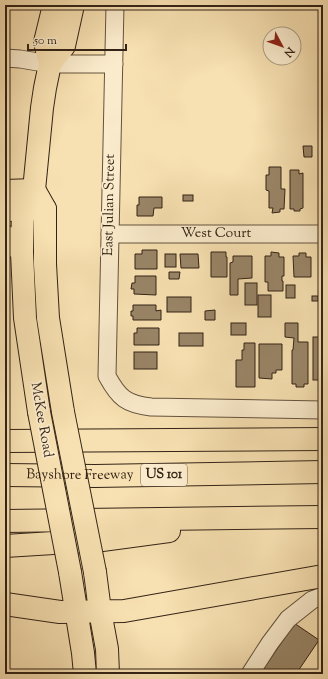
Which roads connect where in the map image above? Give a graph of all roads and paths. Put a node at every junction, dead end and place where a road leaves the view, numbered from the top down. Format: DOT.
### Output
graph roads {
  1 [pos="54,5"];
  2 [pos="73,5"];
  3 [pos="115,5"];
  4 [pos="5,58"];
  5 [pos="50,64"];
  6 [pos="114,64"];
  7 [pos="34,190"];
  8 [pos="5,191"];
  9 [pos="45,209"];
  10 [pos="14,210"];
  11 [pos="110,234"];
  12 [pos="323,234"];
  13 [pos="5,236"];
  14 [pos="22,252"];
  15 [pos="323,410"];
  16 [pos="323,439"];
  17 [pos="5,441"];
  18 [pos="323,472"];
  19 [pos="5,474"];
  20 [pos="323,517"];
  21 [pos="262,518"];
  22 [pos="5,521"];
  23 [pos="5,546"];
  24 [pos="323,576"];
  25 [pos="323,596"];
  26 [pos="5,604"];
  27 [pos="100,611"];
  28 [pos="77,612"];
  29 [pos="85,674"];
  30 [pos="108,674"];
  31 [pos="250,674"];
  1 -- 5 [label="main road, McKee Road"];
  2 -- 5 [label="main road, McKee Road"];
  3 -- 6 [label="street, East Julian Street"];
  4 -- 5 [label="street"];
  5 -- 6 [label="street"];
  5 -- 7 [label="main road, McKee Road"];
  6 -- 11 [label="street, East Julian Street"];
  7 -- 8 [label="main road"];
  7 -- 9 [label="main road"];
  7 -- 10 [label="main road, McKee Road"];
  9 -- 10 [label="main road"];
  9 -- 27 [label="main road, McKee Road, bridge"];
  10 -- 14 [label="main road, McKee Road"];
  11 -- 12 [label="street, West Court"];
  11 -- 15 [label="street, East Julian Street"];
  13 -- 14 [label="main road"];
  14 -- 28 [label="main road, McKee Road, bridge"];
  16 -- 17 [label="main road"];
  18 -- 19 [label="main road, Bayshore Freeway / US 101"];
  20 -- 21 [label="main road"];
  21 -- 22 [label="main road"];
  21 -- 23 [label="main road"];
  24 -- 27 [label="main road"];
  25 -- 31 [label="street"];
  26 -- 28 [label="main road"];
  27 -- 28 [label="main road"];
  27 -- 30 [label="main road, McKee Road"];
  28 -- 29 [label="main road, McKee Road"];
}
